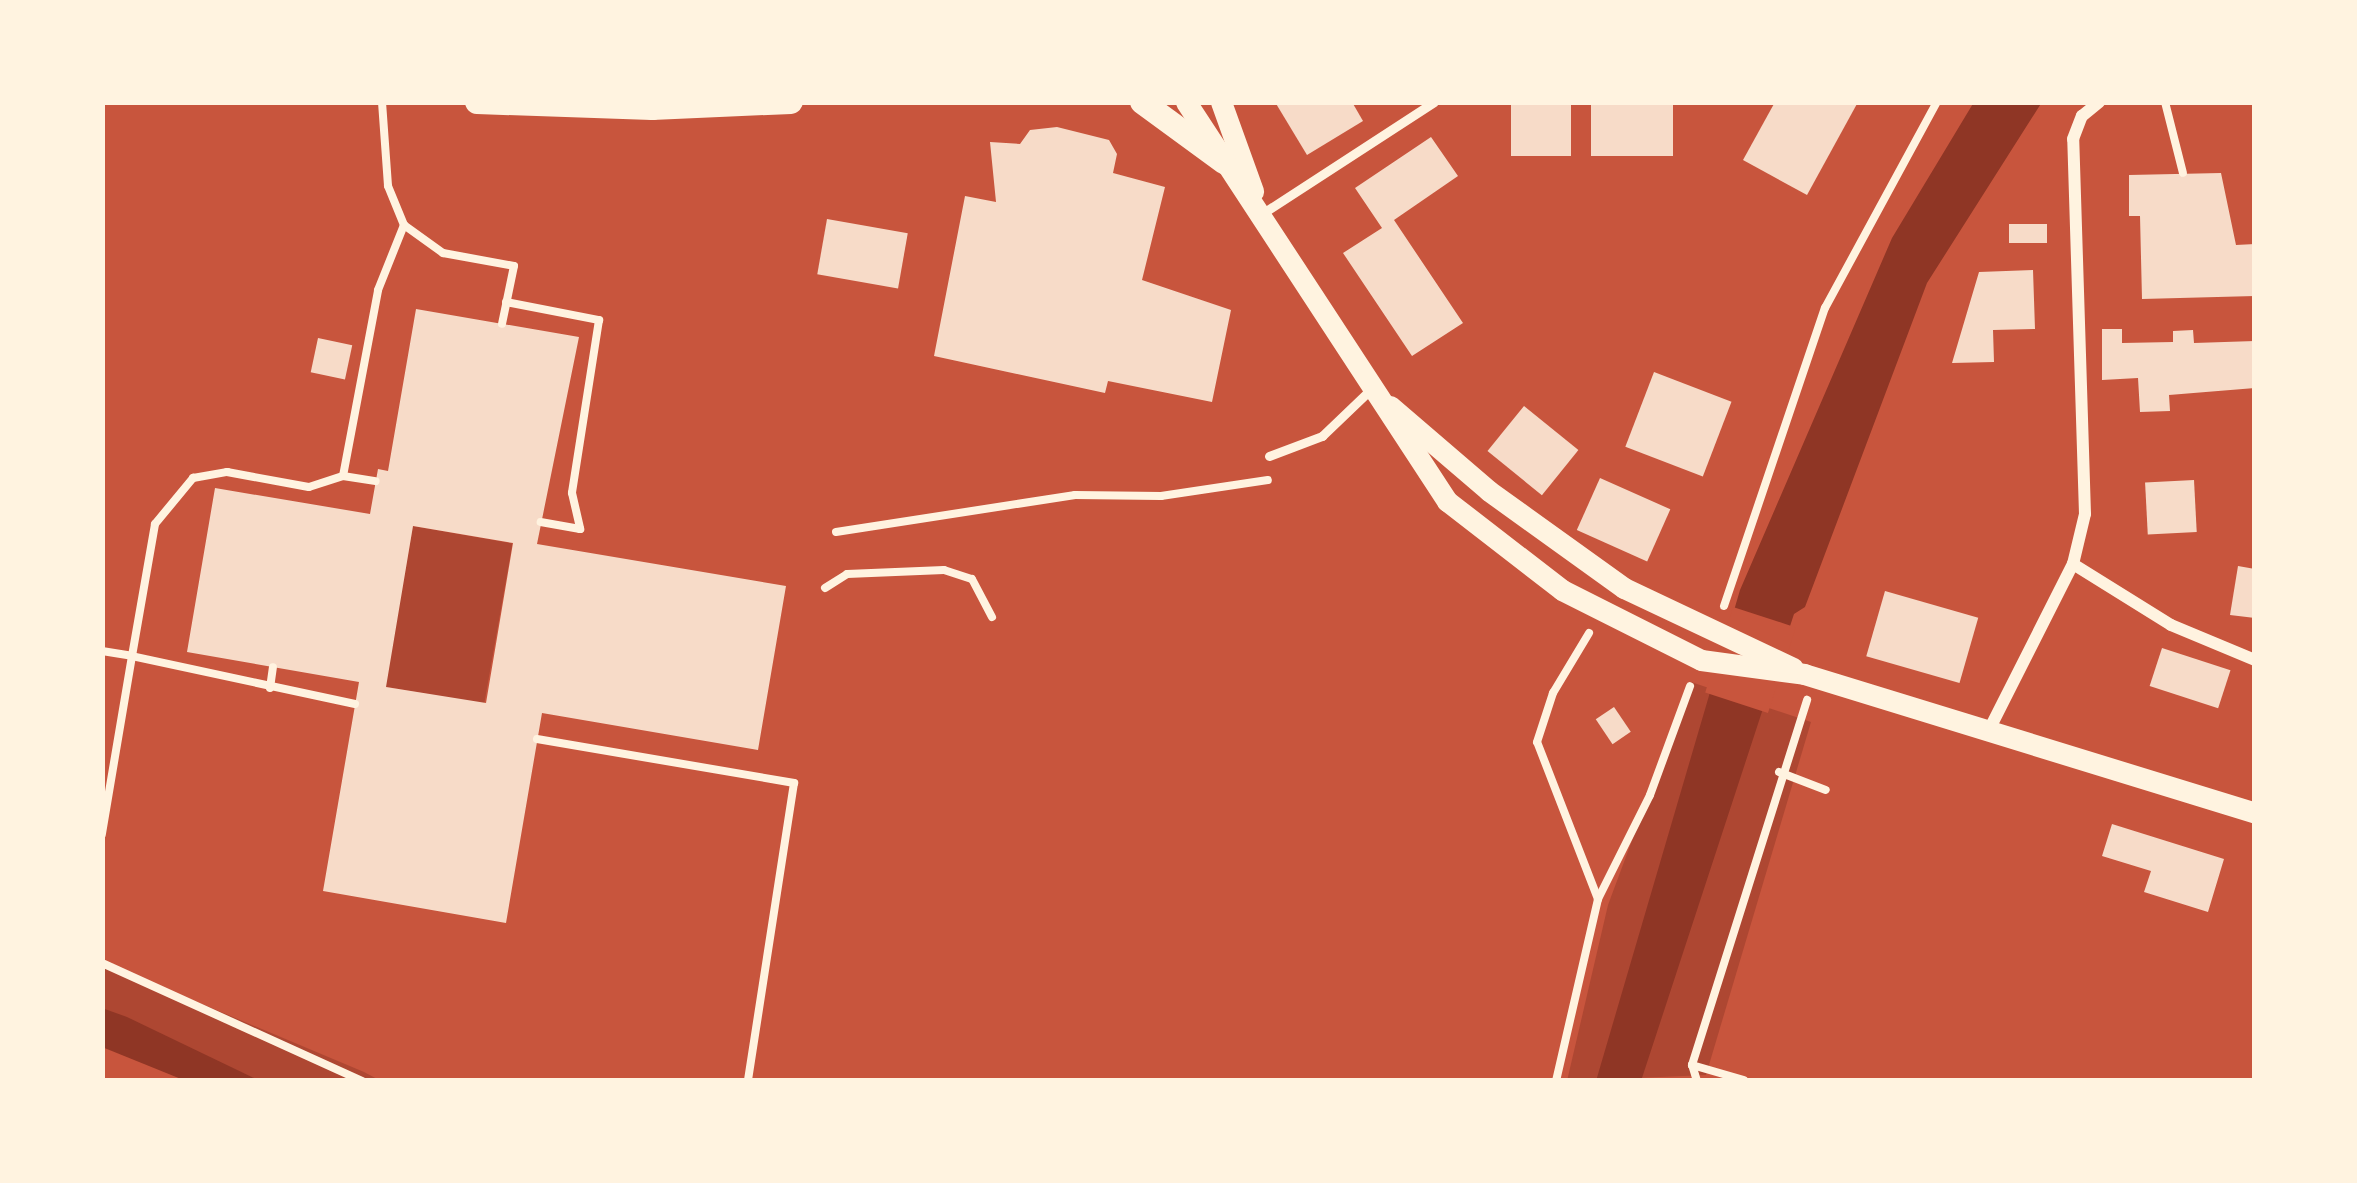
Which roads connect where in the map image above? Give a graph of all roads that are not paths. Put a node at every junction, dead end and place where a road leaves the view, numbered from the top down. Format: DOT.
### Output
graph roads {
  1 [pos="476,102"];
  2 [pos="791,102"];
  3 [pos="1142,102"];
  4 [pos="1186,102"];
  5 [pos="1221,102"];
  6 [pos="1434,102"];
  7 [pos="2099,102"];
  8 [pos="1224,162"];
  9 [pos="1261,214"];
  10 [pos="1371,389"];
  11 [pos="1269,456"];
  12 [pos="2073,564"];
  13 [pos="2255,660"];
  14 [pos="1809,676"];
  15 [pos="1986,735"];
  16 [pos="2255,813"];
  1 -- 2 [label="main road"];
  3 -- 8 [label="main road"];
  4 -- 8 [label="street"];
  5 -- 9 [label="street"];
  6 -- 9 [label="lane"];
  7 -- 12 [label="street"];
  8 -- 9 [label="street"];
  9 -- 10 [label="street"];
  10 -- 11 [label="lane"];
  10 -- 14 [label="street"];
  10 -- 14 [label="street"];
  12 -- 13 [label="street"];
  12 -- 15 [label="street"];
  14 -- 15 [label="street"];
  15 -- 16 [label="street"];
}
